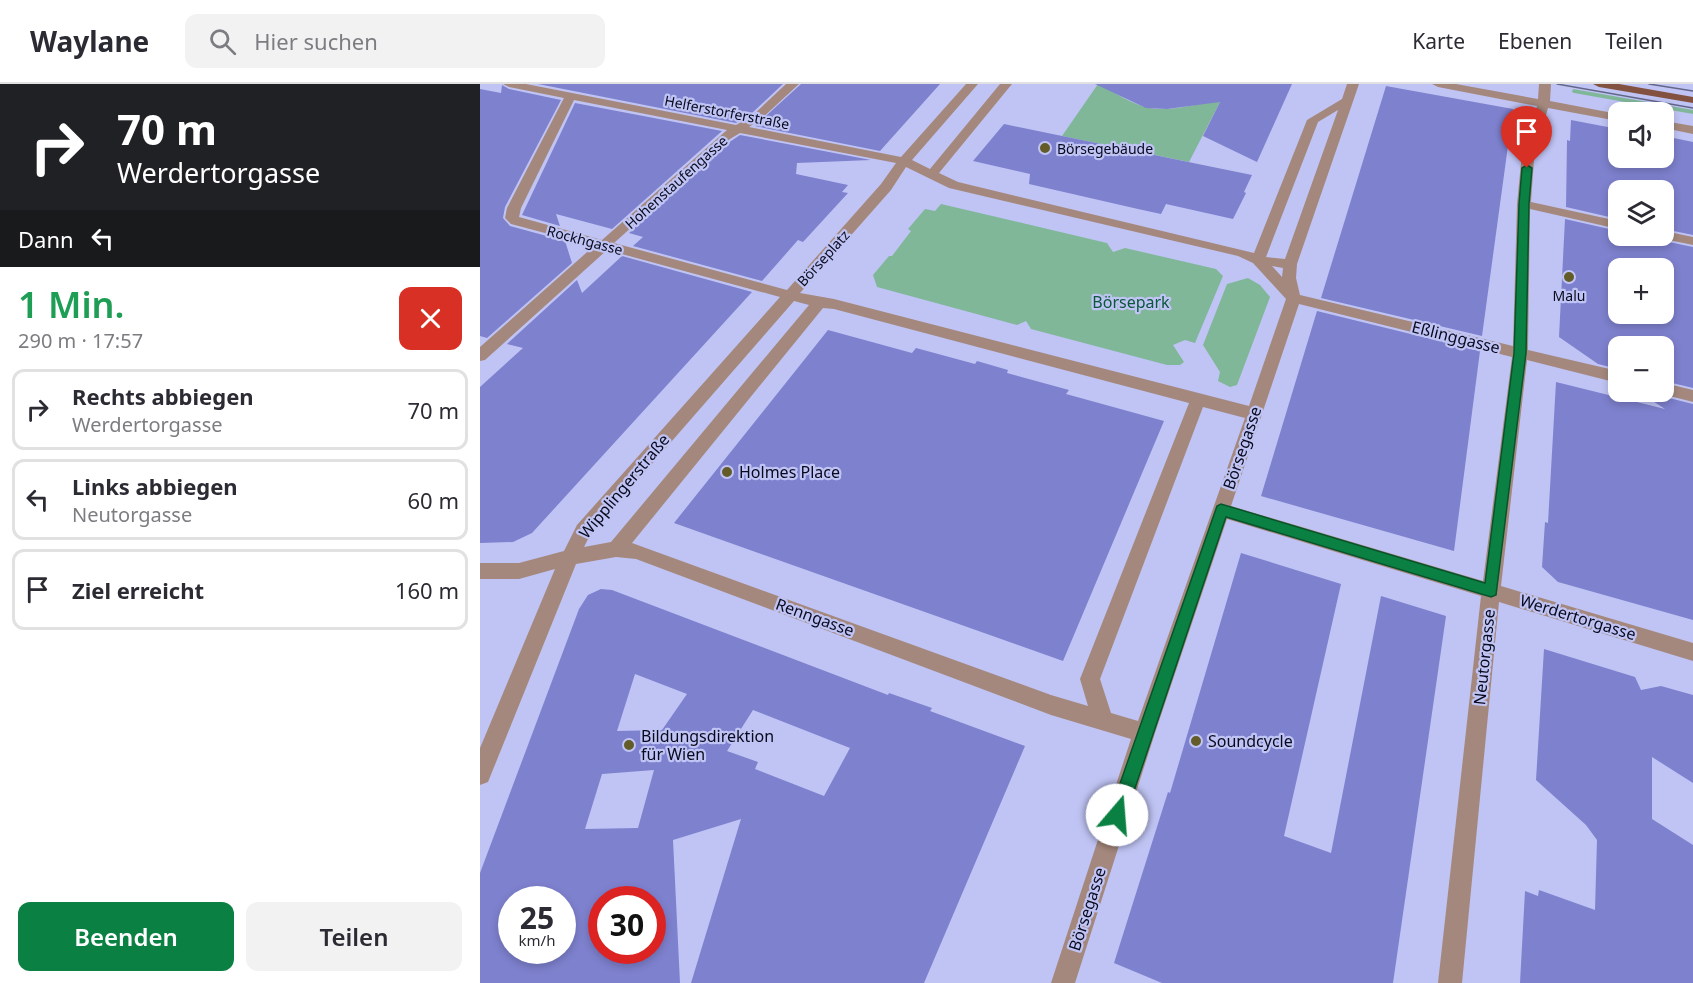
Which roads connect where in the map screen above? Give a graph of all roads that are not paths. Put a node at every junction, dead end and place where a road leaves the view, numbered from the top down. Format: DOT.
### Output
graph roads {
  1 [pos="793,84"];
  2 [pos="972,84"];
  3 [pos="1006,84"];
  4 [pos="1353,84"];
  5 [pos="1438,84"];
  6 [pos="1545,84"];
  7 [pos="1599,84"];
  8 [pos="515,85"];
  9 [pos="570,96"];
  10 [pos="1693,100"];
  11 [pos="1346,101"];
  12 [pos="1544,103"];
  13 [pos="1608,115"];
  14 [pos="1674,127"];
  15 [pos="737,129"];
  16 [pos="1693,130"];
  17 [pos="904,161"];
  18 [pos="932,174"];
  19 [pos="1524,204"];
  20 [pos="1608,223"];
  21 [pos="1674,237"];
  22 [pos="1693,241"];
  23 [pos="605,245"];
  24 [pos="1258,261"];
  25 [pos="1290,264"];
  26 [pos="789,295"];
  27 [pos="1294,298"];
  28 [pos="819,303"];
  29 [pos="1520,353"];
  30 [pos="480,356"];
  31 [pos="1608,375"];
  32 [pos="1674,391"];
  33 [pos="1693,396"];
  34 [pos="1198,399"];
  35 [pos="1254,414"];
  36 [pos="1221,510"];
  37 [pos="616,549"];
  38 [pos="570,557"];
  39 [pos="480,571"];
  40 [pos="1491,591"];
  41 [pos="1693,652"];
  42 [pos="1103,720"];
  43 [pos="1144,733"];
  44 [pos="480,774"];
  45 [pos="1063,983"];
  46 [pos="1450,983"];
  1 -- 15 [label="street, Hohenstaufengasse"];
  2 -- 17 [label="street"];
  3 -- 18 [label="street"];
  4 -- 11 [label="street, Börsegasse"];
  5 -- 12 [label="street"];
  6 -- 12 [label="street, Neutorgasse"];
  7 -- 10 [label="main road"];
  8 -- 9 [label="street, Helferstorferstraße"];
  9 -- 15 [label="street, Helferstorferstraße"];
  9 -- 23 [label="street, Rockhgasse"];
  11 -- 24 [label="street"];
  11 -- 25 [label="street, Börsegasse"];
  12 -- 13 [label="street"];
  12 -- 19 [label="street, Neutorgasse"];
  14 -- 16 [label="street"];
  15 -- 17 [label="street, Helferstorferstraße"];
  15 -- 23 [label="street, Hohenstaufengasse"];
  17 -- 18 [label="street"];
  17 -- 26 [label="street, Börseplatz"];
  18 -- 24 [label="street"];
  19 -- 20 [label="street"];
  19 -- 29 [label="street, Neutorgasse"];
  21 -- 22 [label="street"];
  23 -- 26 [label="street, Rockhgasse"];
  23 -- 30 [label="street, Hohenstaufengasse"];
  24 -- 25 [label="street"];
  24 -- 27 [label="street"];
  25 -- 27 [label="street, Börsegasse"];
  26 -- 28 [label="street, Börseplatz"];
  26 -- 38 [label="street, Wipplingerstraße"];
  27 -- 29 [label="street, Eßlinggasse"];
  27 -- 35 [label="street, Börsegasse"];
  28 -- 34 [label="street, Börseplatz"];
  28 -- 37 [label="street, Wipplingerstraße"];
  29 -- 31 [label="street, Eßlinggasse"];
  29 -- 40 [label="street, Neutorgasse"];
  32 -- 33 [label="street"];
  34 -- 35 [label="street, Börseplatz"];
  34 -- 42 [label="street"];
  35 -- 36 [label="street, Börsegasse"];
  36 -- 40 [label="street, Werdertorgasse"];
  36 -- 43 [label="street, Börsegasse"];
  37 -- 38 [label="street, Renngasse"];
  37 -- 42 [label="street, Renngasse"];
  38 -- 39 [label="street, Renngasse"];
  38 -- 44 [label="street, Wipplingerstraße"];
  40 -- 41 [label="street, Werdertorgasse"];
  40 -- 46 [label="street, Neutorgasse"];
  42 -- 43 [label="street, Renngasse"];
  43 -- 45 [label="street, Börsegasse"];
}
